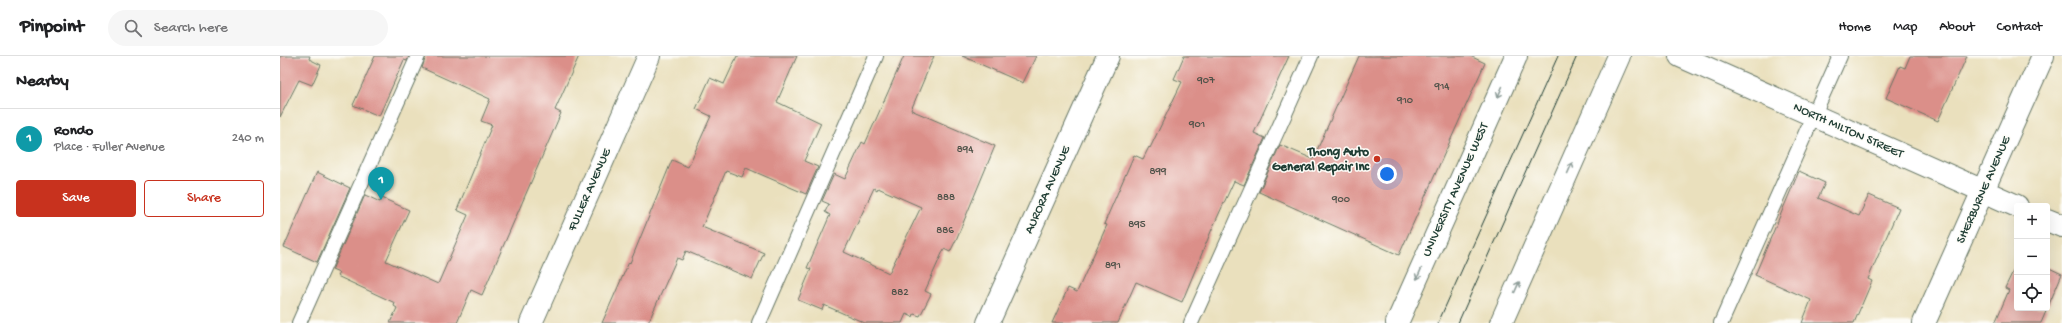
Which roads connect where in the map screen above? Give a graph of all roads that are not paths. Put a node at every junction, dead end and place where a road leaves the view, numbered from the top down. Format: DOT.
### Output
graph roads {
  1 [pos="418,56"];
  2 [pos="649,56"];
  3 [pos="876,56"];
  4 [pos="1108,56"];
  5 [pos="1311,56"];
  6 [pos="1516,56"];
  7 [pos="1619,56"];
  8 [pos="1680,56"];
  9 [pos="1840,56"];
  10 [pos="2043,56"];
  11 [pos="1813,116"];
  12 [pos="1983,192"];
  13 [pos="2014,205"];
  14 [pos="2050,221"];
  15 [pos="2062,226"];
  16 [pos="299,323"];
  17 [pos="530,323"];
  18 [pos="759,323"];
  19 [pos="988,323"];
  20 [pos="1191,323"];
  21 [pos="1397,323"];
  22 [pos="1501,323"];
  23 [pos="1721,323"];
  24 [pos="1924,323"];
  1 -- 16 [label="lane"];
  2 -- 17 [label="street, FULLER AVENUE"];
  3 -- 18 [label="lane"];
  4 -- 19 [label="street, AURORA AVENUE"];
  5 -- 20 [label="lane"];
  6 -- 21 [label="street, UNIVERSITY AVENUE WEST, one-way"];
  22 -- 7 [label="street, one-way"];
  8 -- 11 [label="street, NORTH MILTON STREET"];
  9 -- 11 [label="lane"];
  10 -- 12 [label="street, SHERBURNE AVENUE"];
  11 -- 12 [label="street, NORTH MILTON STREET"];
  11 -- 23 [label="lane"];
  12 -- 13 [label="street, NORTH MILTON STREET"];
  12 -- 24 [label="street, SHERBURNE AVENUE"];
  14 -- 15 [label="street"];
}
